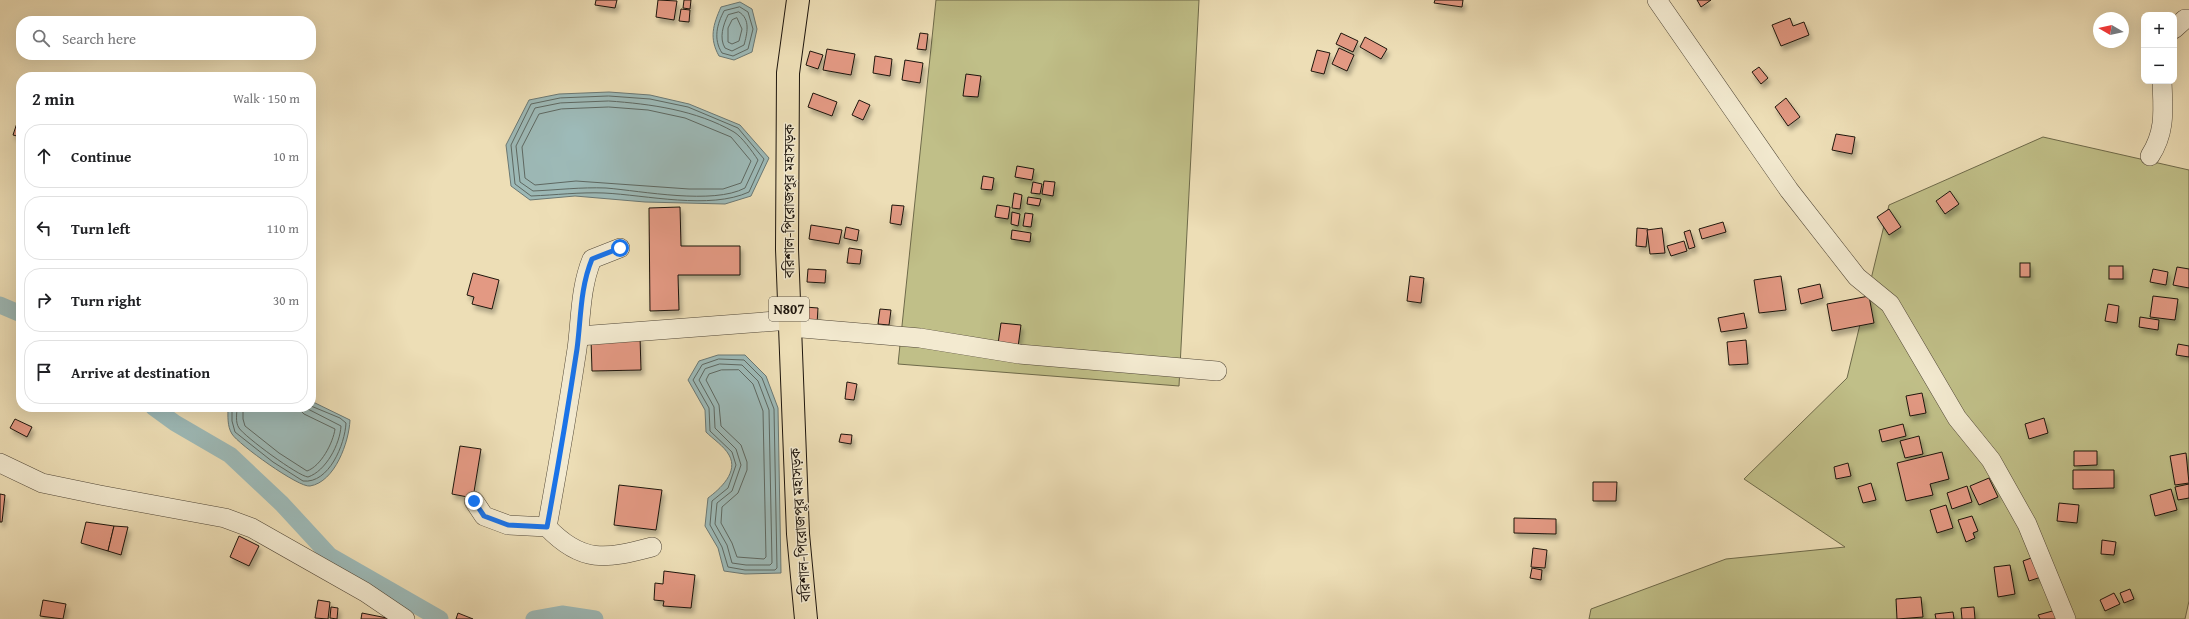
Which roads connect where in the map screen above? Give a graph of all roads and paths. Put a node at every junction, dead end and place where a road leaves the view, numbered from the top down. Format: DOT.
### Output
graph roads {
  1 [pos="798,0"];
  2 [pos="1657,0"];
  3 [pos="2189,19"];
  4 [pos="2177,26"];
  5 [pos="2162,84"];
  6 [pos="2150,156"];
  7 [pos="620,248"];
  8 [pos="790,323"];
  9 [pos="579,336"];
  10 [pos="1217,371"];
  11 [pos="0,463"];
  12 [pos="474,501"];
  13 [pos="547,527"];
  14 [pos="652,547"];
  15 [pos="405,619"];
  16 [pos="806,619"];
  17 [pos="2066,619"];
  1 -- 8 [label="highway, বরিশাল-পিরোজপুর মহাসড়ক / N807"];
  2 -- 17 [label="street"];
  3 -- 4 [label="street"];
  5 -- 6 [label="street"];
  7 -- 9 [label="street"];
  8 -- 9 [label="street"];
  8 -- 10 [label="street"];
  8 -- 16 [label="highway, বরিশাল-পিরোজপুর মহাসড়ক / N807"];
  9 -- 13 [label="street"];
  11 -- 15 [label="street"];
  12 -- 13 [label="street"];
  13 -- 14 [label="street"];
}
